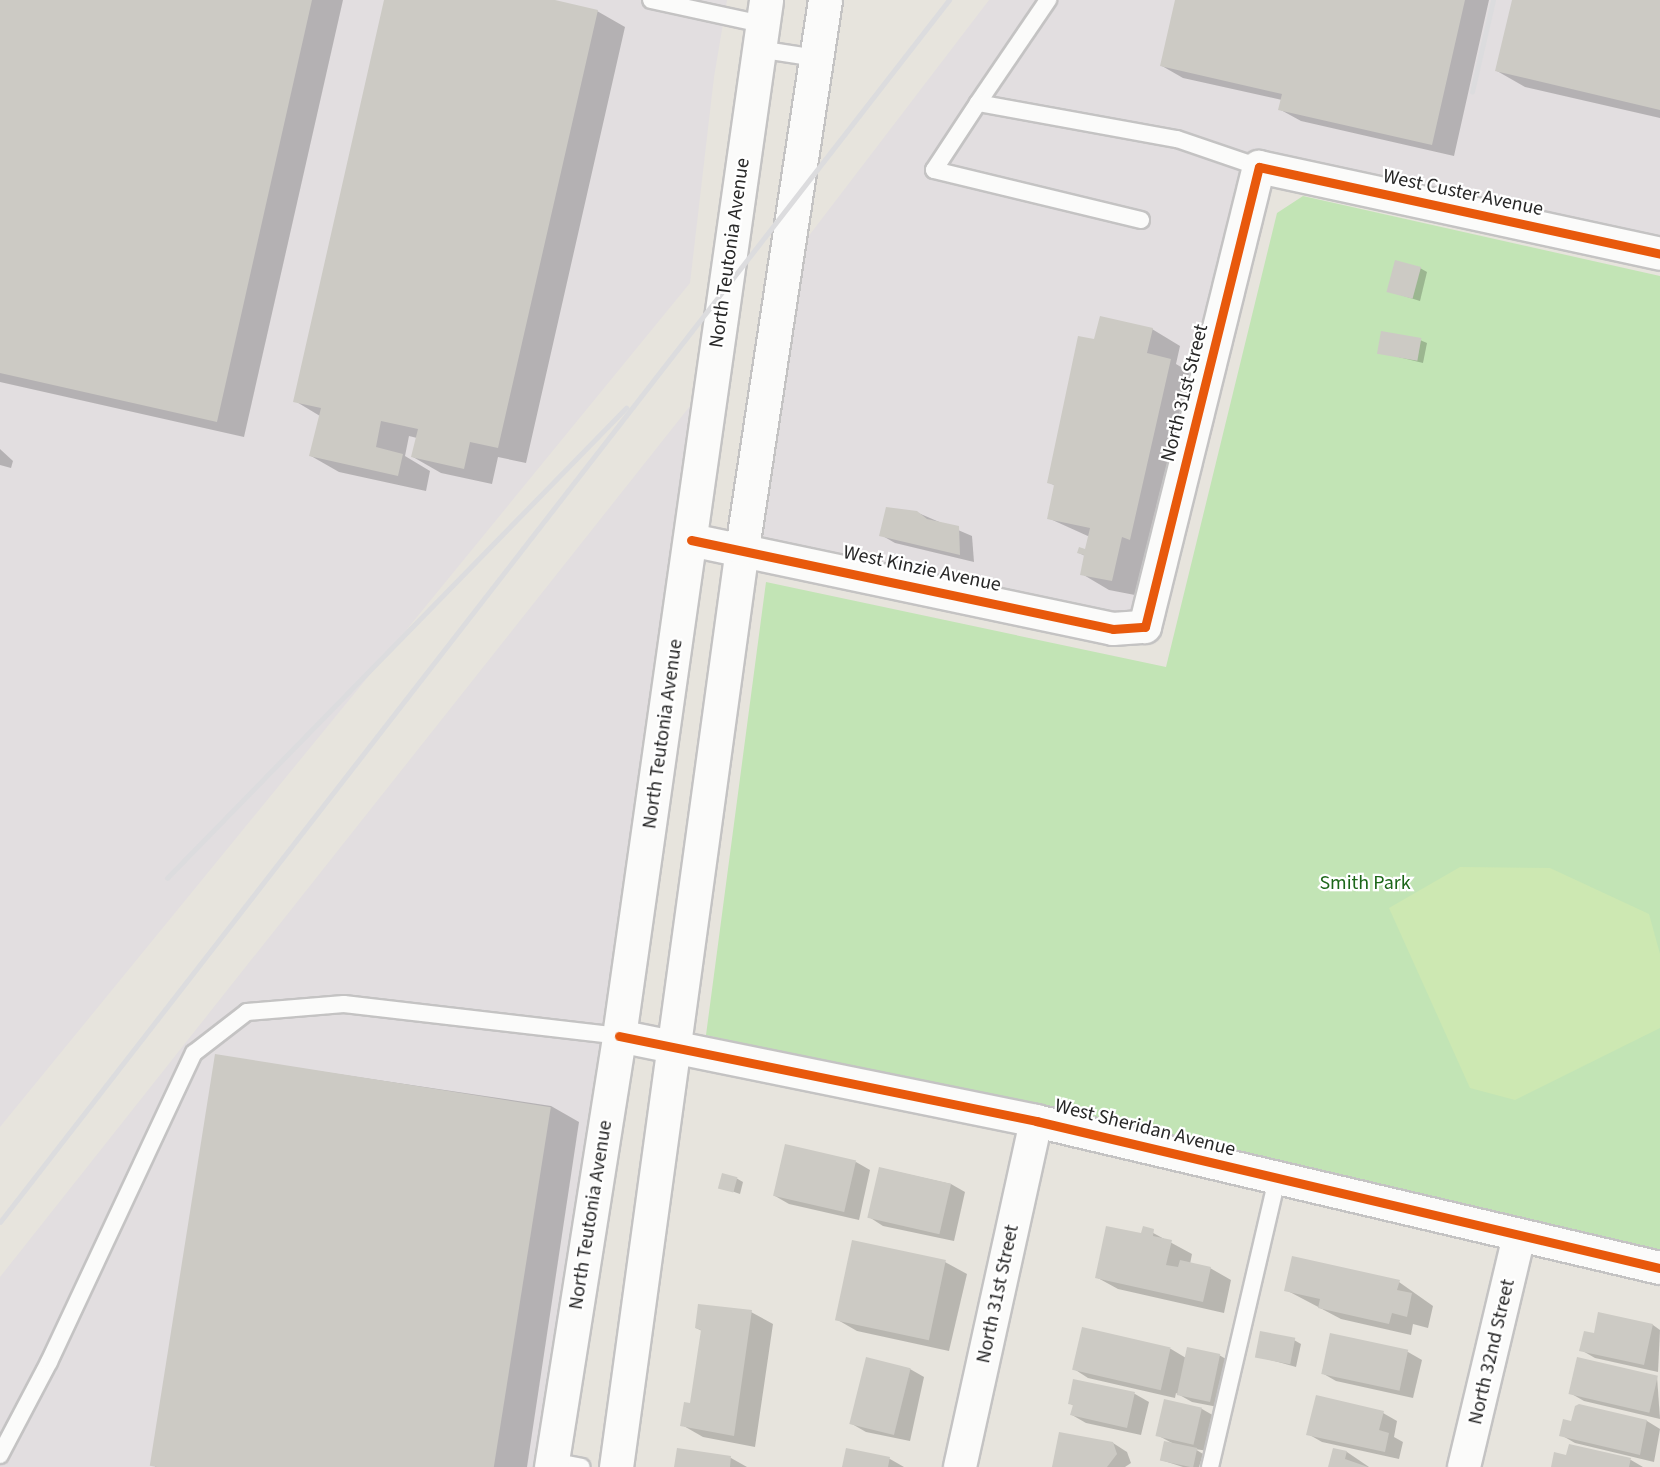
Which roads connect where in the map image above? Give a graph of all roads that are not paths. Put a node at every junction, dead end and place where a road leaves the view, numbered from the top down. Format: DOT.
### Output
graph roads {
  1 [pos="651,0"];
  2 [pos="825,0"];
  3 [pos="1048,0"];
  4 [pos="762,24"];
  5 [pos="816,58"];
  6 [pos="978,104"];
  7 [pos="1259,167"];
  8 [pos="1142,220"];
  9 [pos="1660,254"];
  10 [pos="691,540"];
  11 [pos="742,548"];
  12 [pos="1145,627"];
  13 [pos="619,1036"];
  14 [pos="676,1046"];
  15 [pos="1036,1120"];
  16 [pos="1277,1178"];
  17 [pos="1519,1236"];
  18 [pos="1660,1268"];
  19 [pos="0,1455"];
  20 [pos="561,1465"];
  21 [pos="616,1467"];
  22 [pos="960,1467"];
  23 [pos="1210,1467"];
  24 [pos="1464,1467"];
  1 -- 4 [label="lane"];
  2 -- 5 [label="main road"];
  3 -- 6 [label="lane"];
  4 -- 5 [label="lane"];
  4 -- 10 [label="main road, North Teutonia Avenue"];
  5 -- 11 [label="main road"];
  6 -- 7 [label="lane"];
  6 -- 8 [label="lane"];
  7 -- 9 [label="street, West Custer Avenue"];
  7 -- 12 [label="street, North 31st Street"];
  10 -- 11 [label="street, West Kinzie Avenue"];
  10 -- 13 [label="main road, North Teutonia Avenue"];
  11 -- 12 [label="street, West Kinzie Avenue"];
  11 -- 14 [label="main road"];
  13 -- 14 [label="street, West Sheridan Avenue"];
  13 -- 19 [label="lane"];
  13 -- 20 [label="main road, North Teutonia Avenue"];
  14 -- 15 [label="street, West Sheridan Avenue"];
  14 -- 21 [label="main road"];
  15 -- 16 [label="street, West Sheridan Avenue"];
  15 -- 22 [label="street, North 31st Street"];
  16 -- 17 [label="street, West Sheridan Avenue"];
  16 -- 23 [label="lane"];
  17 -- 18 [label="street, West Sheridan Avenue"];
  17 -- 24 [label="street, North 32nd Street"];
}
